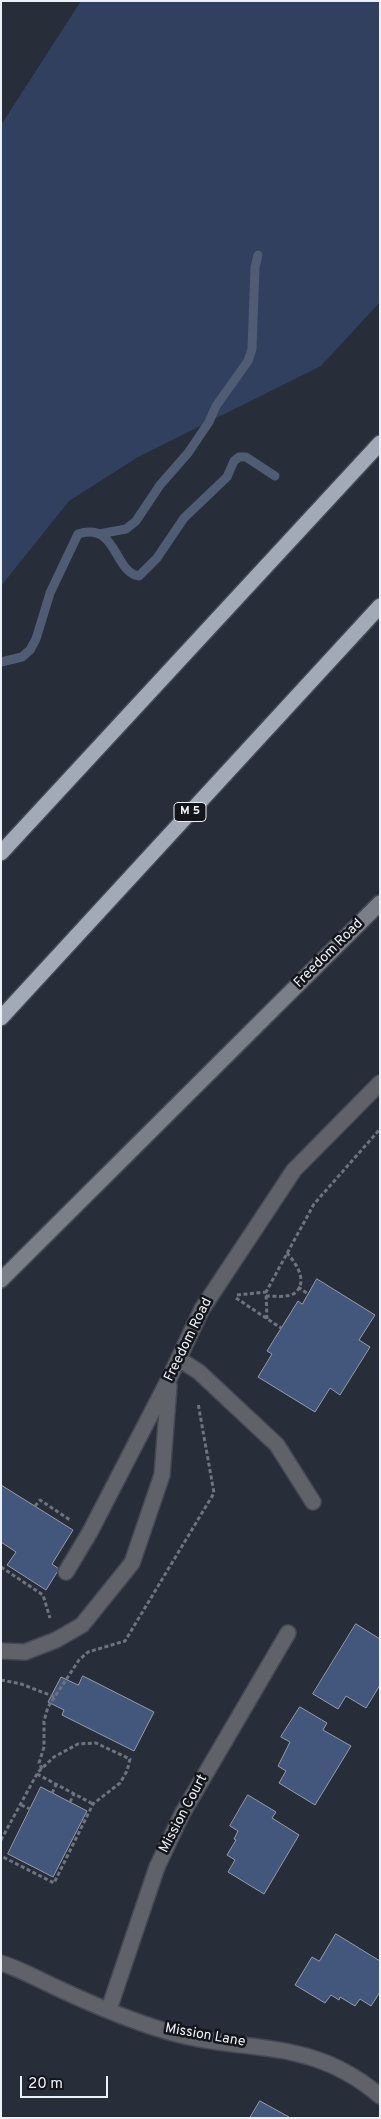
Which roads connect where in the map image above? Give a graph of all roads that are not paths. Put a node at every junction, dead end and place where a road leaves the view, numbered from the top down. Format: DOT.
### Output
graph roads {
  1 [pos="380,442"];
  2 [pos="380,606"];
  3 [pos="1,853"];
  4 [pos="380,903"];
  5 [pos="1,1018"];
  6 [pos="380,1083"];
  7 [pos="1,1280"];
  8 [pos="179,1359"];
  9 [pos="170,1379"];
  10 [pos="313,1502"];
  11 [pos="66,1572"];
  12 [pos="288,1633"];
  13 [pos="1,1652"];
  14 [pos="1,1963"];
  15 [pos="109,2009"];
  16 [pos="380,2096"];
  1 -- 3 [label="highway"];
  2 -- 5 [label="highway, M 5"];
  4 -- 7 [label="street, Freedom Road"];
  6 -- 8 [label="street, Freedom Road"];
  8 -- 9 [label="street, Freedom Road"];
  8 -- 10 [label="street"];
  9 -- 11 [label="street, Freedom Road"];
  9 -- 13 [label="street"];
  12 -- 15 [label="street, Mission Court"];
  14 -- 15 [label="street, Mission Lane"];
  15 -- 16 [label="street, Mission Lane"];
}
